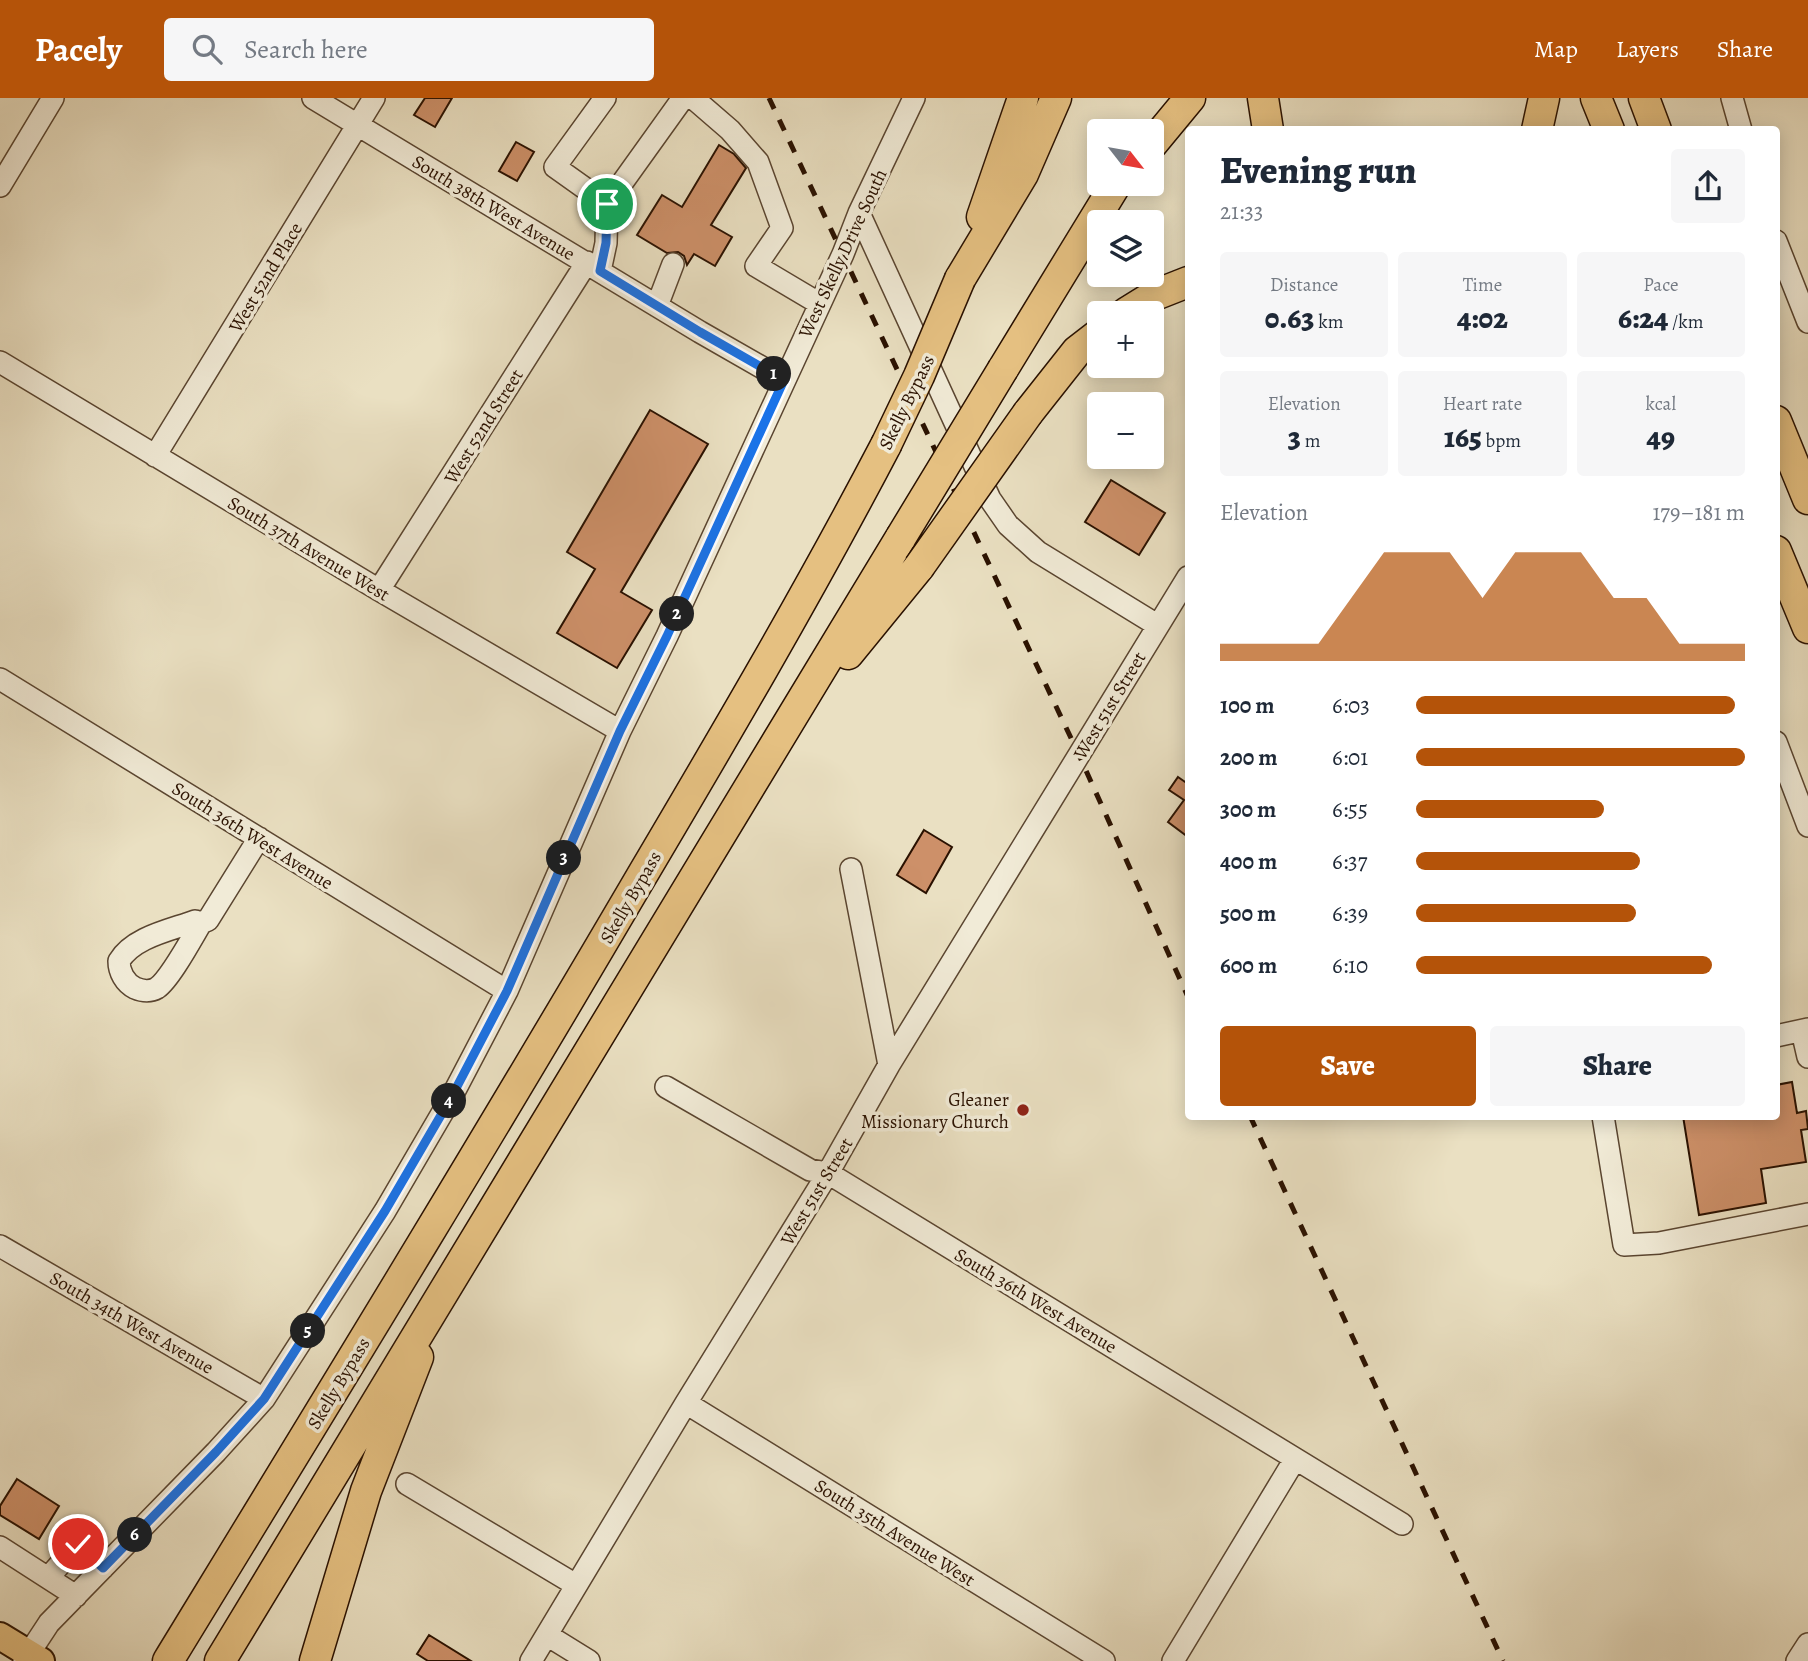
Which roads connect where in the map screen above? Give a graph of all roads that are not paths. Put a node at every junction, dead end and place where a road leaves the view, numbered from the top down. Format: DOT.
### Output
graph roads {
  1 [pos="53,98"];
  2 [pos="313,98"];
  3 [pos="374,98"];
  4 [pos="605,98"];
  5 [pos="683,98"];
  6 [pos="693,98"];
  7 [pos="914,98"];
  8 [pos="1023,98"];
  9 [pos="1056,98"];
  10 [pos="1167,98"];
  11 [pos="1190,98"];
  12 [pos="1263,98"];
  13 [pos="1544,98"];
  14 [pos="1597,98"];
  15 [pos="1644,98"];
  16 [pos="1666,98"];
  17 [pos="1732,98"];
  18 [pos="1154,119"];
  19 [pos="358,125"];
  20 [pos="1267,126"];
  21 [pos="1538,126"];
  22 [pos="1608,126"];
  23 [pos="1655,126"];
  24 [pos="1673,126"];
  25 [pos="1740,126"];
  26 [pos="1164,129"];
  27 [pos="0,186"];
  28 [pos="1109,196"];
  29 [pos="607,204"];
  30 [pos="859,213"];
  31 [pos="1780,251"];
  32 [pos="673,264"];
  33 [pos="594,266"];
  34 [pos="960,279"];
  35 [pos="1185,283"];
  36 [pos="1145,301"];
  37 [pos="820,303"];
  38 [pos="657,306"];
  39 [pos="1808,321"];
  40 [pos="1087,343"];
  41 [pos="0,362"];
  42 [pos="784,380"];
  43 [pos="1780,431"];
  44 [pos="155,456"];
  45 [pos="1808,499"];
  46 [pos="1780,564"];
  47 [pos="1185,581"];
  48 [pos="379,590"];
  49 [pos="1157,625"];
  50 [pos="1808,628"];
  51 [pos="0,679"];
  52 [pos="620,731"];
  53 [pos="783,733"];
  54 [pos="1780,752"];
  55 [pos="1808,826"];
  56 [pos="259,838"];
  57 [pos="851,869"];
  58 [pos="201,923"];
  59 [pos="507,991"];
  60 [pos="1805,1030"];
  61 [pos="1780,1034"];
  62 [pos="1808,1057"];
  63 [pos="889,1065"];
  64 [pos="666,1087"];
  65 [pos="1604,1120"];
  66 [pos="828,1173"];
  67 [pos="1808,1214"];
  68 [pos="0,1246"];
  69 [pos="442,1292"];
  70 [pos="264,1399"];
  71 [pos="686,1403"];
  72 [pos="1295,1459"];
  73 [pos="407,1484"];
  74 [pos="1402,1524"];
  75 [pos="0,1547"];
  76 [pos="103,1568"];
  77 [pos="48,1578"];
  78 [pos="576,1585"];
  79 [pos="76,1596"];
  80 [pos="547,1635"];
  81 [pos="0,1636"];
  82 [pos="1808,1644"];
  83 [pos="225,1653"];
  84 [pos="31,1659"];
  85 [pos="168,1661"];
  86 [pos="315,1661"];
  87 [pos="531,1661"];
  88 [pos="589,1661"];
  89 [pos="1104,1661"];
  90 [pos="1172,1661"];
  91 [pos="1797,1661"];
  1 -- 27 [label="street"];
  2 -- 19 [label="street, South 38th West Avenue"];
  3 -- 19 [label="street, West 52nd Place"];
  4 -- 29 [label="street"];
  5 -- 29 [label="street"];
  6 -- 37 [label="street"];
  7 -- 30 [label="street, West Skelly Drive South"];
  8 -- 34 [label="highway, Skelly Bypass"];
  9 -- 34 [label="highway"];
  10 -- 18 [label="highway"];
  11 -- 26 [label="highway"];
  12 -- 20 [label="highway"];
  13 -- 21 [label="highway"];
  14 -- 22 [label="highway"];
  15 -- 23 [label="highway"];
  16 -- 24 [label="highway"];
  17 -- 25 [label="street"];
  19 -- 33 [label="street, South 38th West Avenue"];
  19 -- 44 [label="street, West 52nd Place"];
  28 -- 53 [label="highway, bridge"];
  29 -- 33 [label="street"];
  30 -- 37 [label="street, West Skelly Drive South"];
  30 -- 49 [label="street"];
  31 -- 39 [label="street"];
  32 -- 38 [label="street"];
  33 -- 38 [label="street, South 38th West Avenue"];
  33 -- 48 [label="street, West 52nd Street"];
  34 -- 85 [label="highway, Skelly Bypass, bridge"];
  35 -- 36 [label="highway"];
  37 -- 42 [label="street, West Skelly Drive South"];
  38 -- 42 [label="street, South 38th West Avenue"];
  40 -- 53 [label="highway, bridge"];
  41 -- 44 [label="street, South 37th Avenue West"];
  42 -- 52 [label="street, West Skelly Drive South"];
  43 -- 45 [label="highway"];
  44 -- 48 [label="street, South 37th Avenue West"];
  46 -- 50 [label="highway"];
  47 -- 49 [label="street, West 51st Street"];
  48 -- 52 [label="street, South 37th Avenue West"];
  49 -- 63 [label="street, West 51st Street"];
  51 -- 56 [label="street, South 36th West Avenue"];
  52 -- 59 [label="street, West Skelly Drive South"];
  53 -- 69 [label="highway"];
  54 -- 55 [label="street"];
  56 -- 58 [label="street"];
  56 -- 59 [label="street, South 36th West Avenue"];
  57 -- 63 [label="street"];
  59 -- 70 [label="street, West Skelly Drive South"];
  60 -- 61 [label="street"];
  60 -- 62 [label="street"];
  63 -- 66 [label="street, West 51st Street"];
  64 -- 66 [label="street, South 36th West Avenue"];
  65 -- 67 [label="street"];
  66 -- 71 [label="street, West 51st Street"];
  66 -- 72 [label="street, South 36th West Avenue"];
  68 -- 70 [label="street, South 34th West Avenue"];
  69 -- 83 [label="highway"];
  69 -- 86 [label="highway"];
  70 -- 76 [label="street, West Skelly Drive South"];
  71 -- 78 [label="street, West 51st Street"];
  71 -- 89 [label="street, South 35th Avenue West"];
  72 -- 74 [label="street, South 36th West Avenue"];
  72 -- 90 [label="street"];
  73 -- 78 [label="street"];
  75 -- 77 [label="street"];
  76 -- 77 [label="street"];
  76 -- 79 [label="street, West Skelly Drive South"];
  77 -- 79 [label="street"];
  78 -- 80 [label="street, West 51st Street"];
  79 -- 84 [label="street, West Skelly Drive South"];
  80 -- 87 [label="street, West 51st Street"];
  80 -- 88 [label="street"];
  81 -- 84 [label="main road"];
  82 -- 91 [label="street"];
}
